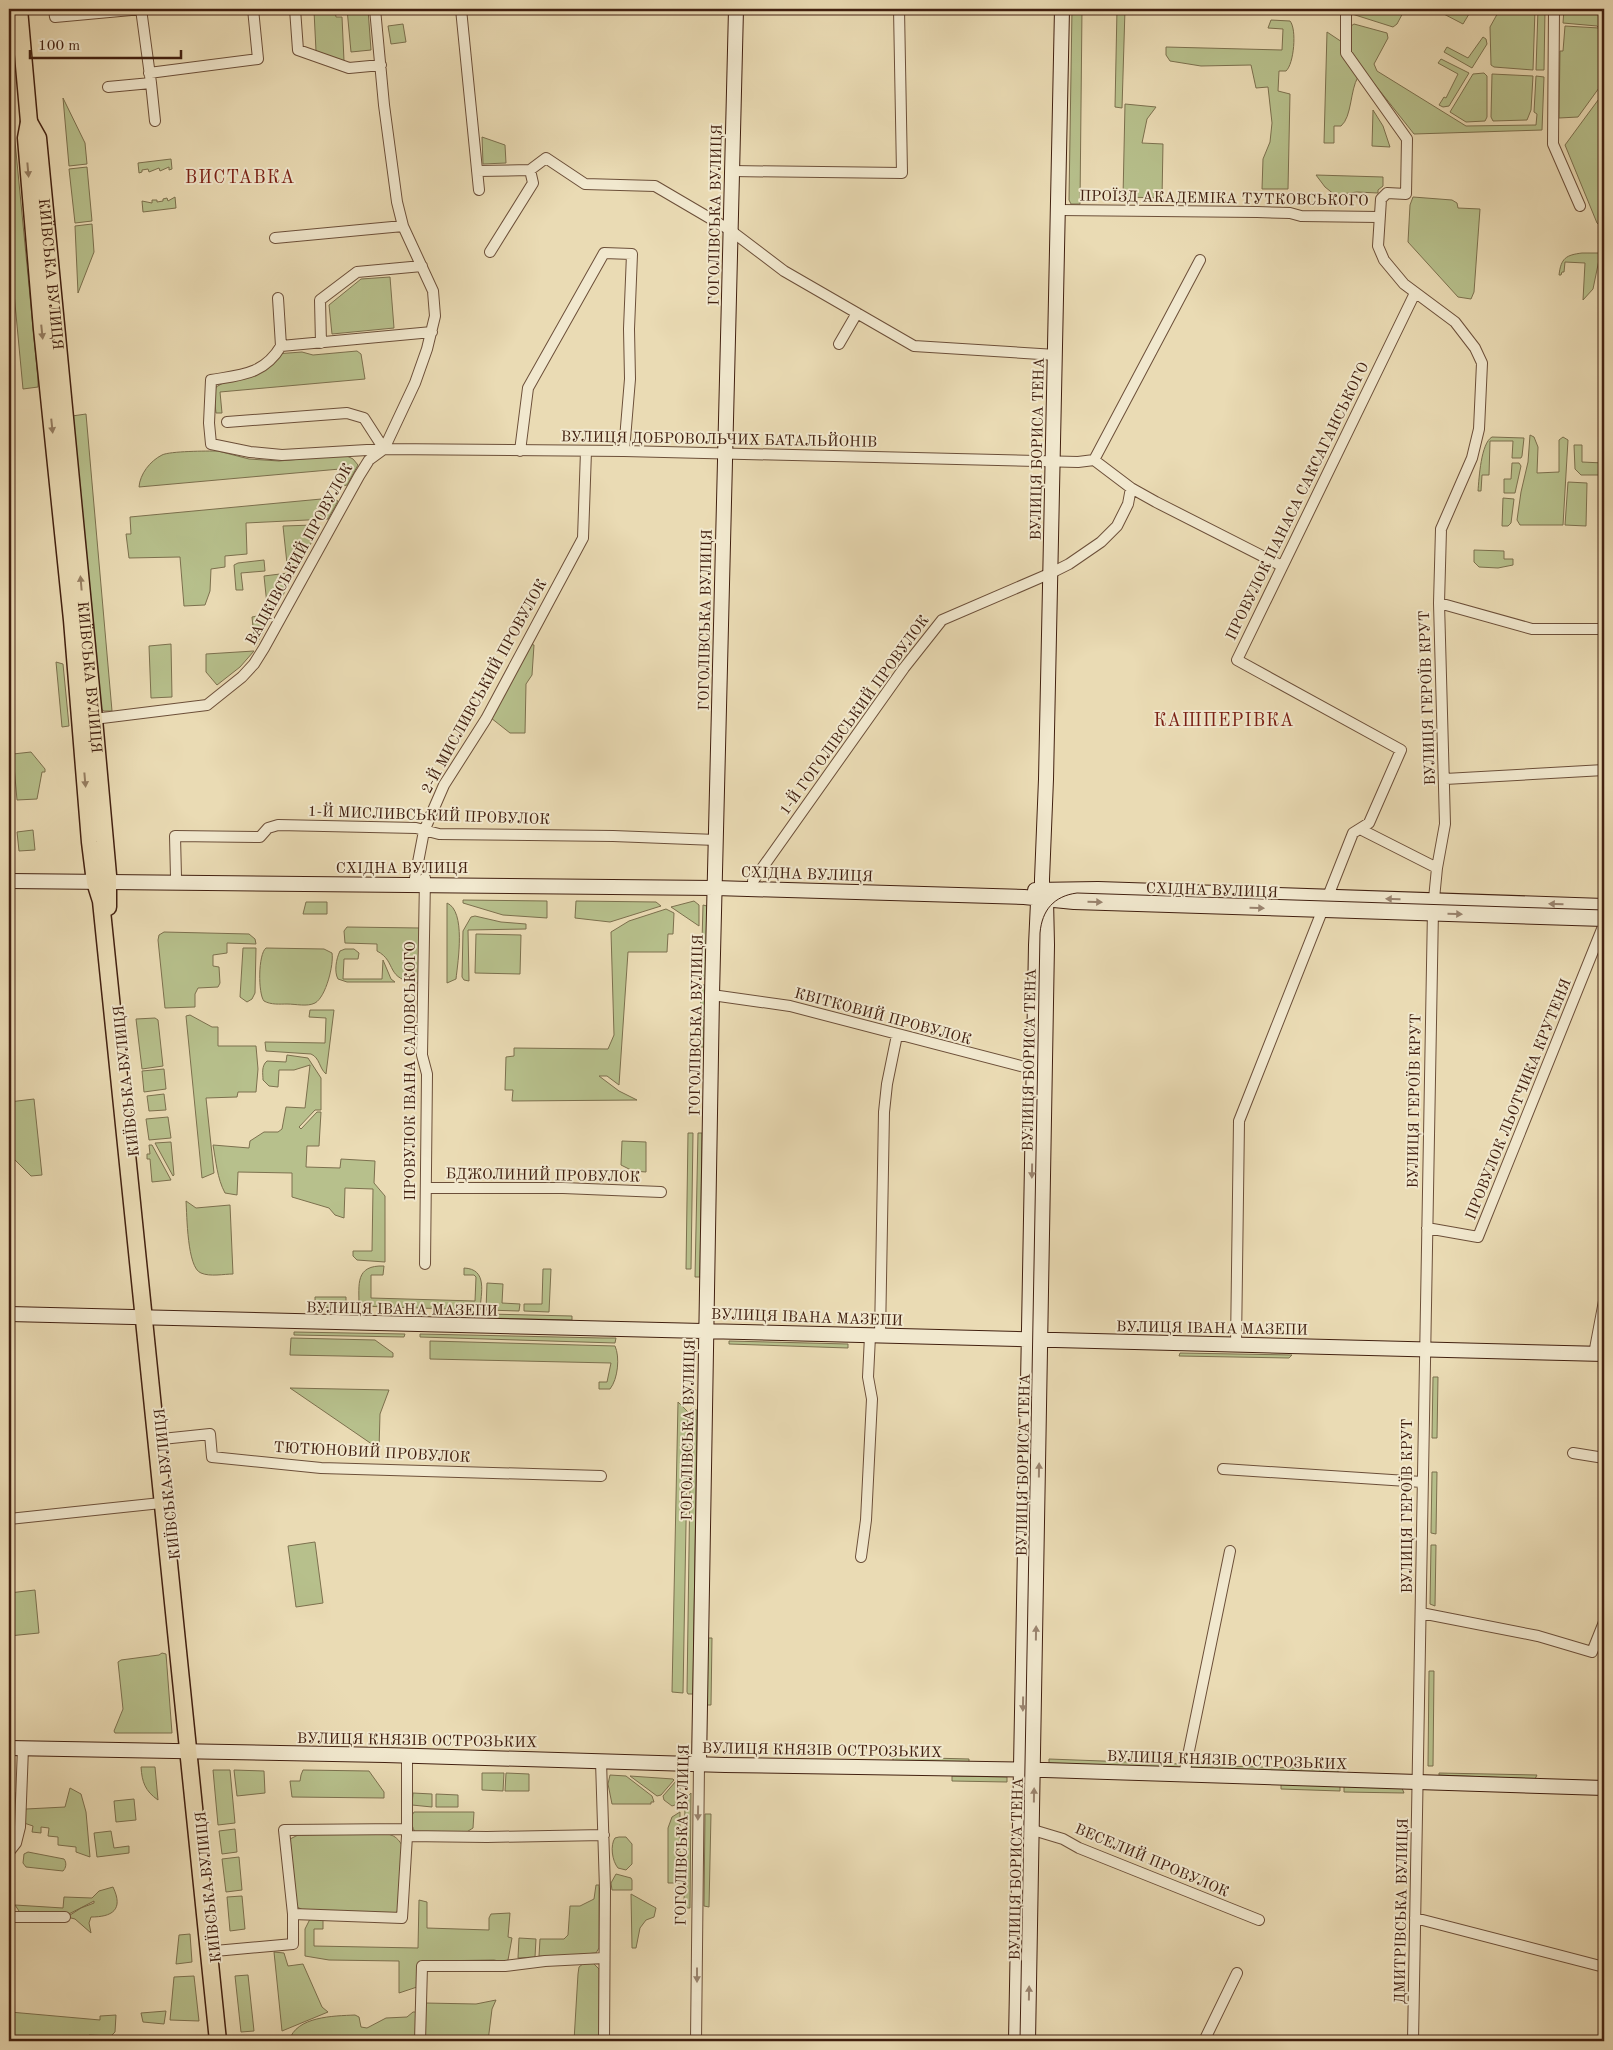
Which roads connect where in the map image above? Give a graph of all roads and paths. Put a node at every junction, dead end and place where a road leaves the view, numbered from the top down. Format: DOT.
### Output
graph roads {
  1 [pos="19,9"];
  2 [pos="54,9"];
  3 [pos="142,9"];
  4 [pos="253,9"];
  5 [pos="295,9"];
  6 [pos="375,9"];
  7 [pos="461,9"];
  8 [pos="736,9"];
  9 [pos="899,9"];
  10 [pos="1062,9"];
  11 [pos="1346,9"];
  12 [pos="1554,9"];
  13 [pos="381,65"];
  14 [pos="150,78"];
  15 [pos="108,87"];
  16 [pos="155,120"];
  17 [pos="29,122"];
  18 [pos="530,170"];
  19 [pos="477,171"];
  20 [pos="732,171"];
  21 [pos="479,190"];
  22 [pos="1580,206"];
  23 [pos="1059,210"];
  24 [pos="1378,216"];
  25 [pos="403,226"];
  26 [pos="730,230"];
  27 [pos="275,238"];
  28 [pos="490,252"];
  29 [pos="1200,260"];
  30 [pos="422,266"];
  31 [pos="1415,293"];
  32 [pos="278,298"];
  33 [pos="857,313"];
  34 [pos="432,332"];
  35 [pos="321,343"];
  36 [pos="839,344"];
  37 [pos="281,346"];
  38 [pos="1056,355"];
  39 [pos="228,422"];
  40 [pos="384,449"];
  41 [pos="520,451"];
  42 [pos="586,451"];
  43 [pos="624,451"];
  44 [pos="725,455"];
  45 [pos="1094,460"];
  46 [pos="1053,461"];
  47 [pos="1132,488"];
  48 [pos="1282,566"];
  49 [pos="1051,573"];
  50 [pos="1439,603"];
  51 [pos="1604,628"];
  52 [pos="94,718"];
  53 [pos="1604,770"];
  54 [pos="1445,779"];
  55 [pos="1360,829"];
  56 [pos="424,830"];
  57 [pos="716,840"];
  58 [pos="1436,868"];
  59 [pos="9,873"];
  60 [pos="176,877"];
  61 [pos="101,879"];
  62 [pos="421,880"];
  63 [pos="9,881"];
  64 [pos="753,881"];
  65 [pos="715,884"];
  66 [pos="1042,896"];
  67 [pos="1326,904"];
  68 [pos="1433,906"];
  69 [pos="1604,906"];
  70 [pos="1604,919"];
  71 [pos="1604,924"];
  72 [pos="712,995"];
  73 [pos="897,1035"];
  74 [pos="1040,1071"];
  75 [pos="426,1188"];
  76 [pos="661,1192"];
  77 [pos="1427,1228"];
  78 [pos="425,1264"];
  79 [pos="1604,1300"];
  80 [pos="9,1314"];
  81 [pos="146,1319"];
  82 [pos="706,1331"];
  83 [pos="875,1336"];
  84 [pos="1035,1340"];
  85 [pos="1236,1345"];
  86 [pos="1424,1348"];
  87 [pos="1599,1354"];
  88 [pos="162,1438"];
  89 [pos="1573,1453"];
  90 [pos="1604,1458"];
  91 [pos="1223,1469"];
  92 [pos="601,1476"];
  93 [pos="1422,1482"];
  94 [pos="162,1503"];
  95 [pos="9,1519"];
  96 [pos="1230,1551"];
  97 [pos="861,1557"];
  98 [pos="1422,1613"];
  99 [pos="1604,1622"];
  100 [pos="9,1748"];
  101 [pos="23,1748"];
  102 [pos="191,1751"];
  103 [pos="407,1756"];
  104 [pos="601,1761"];
  105 [pos="699,1764"];
  106 [pos="1028,1770"];
  107 [pos="1184,1775"];
  108 [pos="1418,1782"];
  109 [pos="1604,1788"];
  110 [pos="1033,1830"];
  111 [pos="406,1832"];
  112 [pos="604,1835"];
  113 [pos="9,1852"];
  114 [pos="294,1914"];
  115 [pos="9,1917"];
  116 [pos="66,1918"];
  117 [pos="1415,1918"];
  118 [pos="1259,1920"];
  119 [pos="215,1950"];
  120 [pos="604,1958"];
  121 [pos="1604,1967"];
  122 [pos="1236,1973"];
  123 [pos="218,2041"];
  124 [pos="224,2041"];
  125 [pos="420,2041"];
  126 [pos="604,2041"];
  127 [pos="696,2041"];
  128 [pos="1016,2041"];
  129 [pos="1028,2041"];
  130 [pos="1204,2041"];
  131 [pos="1413,2041"];
  1 -- 17 [label="main road, КИЇВСЬКА ВУЛИЦЯ"];
  2 -- 3 [label="street"];
  3 -- 14 [label="street"];
  4 -- 14 [label="street"];
  5 -- 13 [label="street"];
  6 -- 13 [label="street, ВАЦКІВСЬКИЙ ПРОВУЛОК"];
  7 -- 19 [label="street"];
  8 -- 20 [label="street, ГОГОЛІВСЬКА ВУЛИЦЯ"];
  9 -- 20 [label="street"];
  10 -- 23 [label="street, ВУЛИЦЯ БОРИСА ТЕНА"];
  11 -- 24 [label="street, ПРОЇЗД АКАДЕМІКА ТУТКОВСЬКОГО"];
  12 -- 22 [label="street"];
  13 -- 25 [label="street, ВАЦКІВСЬКИЙ ПРОВУЛОК"];
  14 -- 15 [label="street"];
  14 -- 16 [label="street"];
  52 -- 17 [label="main road, КИЇВСЬКА ВУЛИЦЯ, one-way"];
  17 -- 61 [label="main road, КИЇВСЬКА ВУЛИЦЯ, one-way"];
  18 -- 19 [label="street"];
  18 -- 26 [label="street"];
  18 -- 28 [label="street"];
  19 -- 21 [label="street"];
  20 -- 26 [label="street, ГОГОЛІВСЬКА ВУЛИЦЯ"];
  23 -- 24 [label="street, ПРОЇЗД АКАДЕМІКА ТУТКОВСЬКОГО"];
  23 -- 38 [label="street, ВУЛИЦЯ БОРИСА ТЕНА"];
  24 -- 31 [label="street, ВУЛИЦЯ ГЕРОЇВ КРУТ"];
  25 -- 27 [label="street"];
  25 -- 30 [label="street, ВАЦКІВСЬКИЙ ПРОВУЛОК"];
  26 -- 33 [label="street"];
  26 -- 44 [label="street, ГОГОЛІВСЬКА ВУЛИЦЯ"];
  29 -- 45 [label="street"];
  30 -- 34 [label="street, ВАЦКІВСЬКИЙ ПРОВУЛОК"];
  30 -- 35 [label="street"];
  31 -- 48 [label="street, ПРОВУЛОК ПАНАСА САКСАГАНСЬКОГО"];
  31 -- 50 [label="street, ВУЛИЦЯ ГЕРОЇВ КРУТ"];
  32 -- 37 [label="street"];
  33 -- 36 [label="street"];
  33 -- 38 [label="street"];
  34 -- 35 [label="street"];
  34 -- 40 [label="street, ВАЦКІВСЬКИЙ ПРОВУЛОК"];
  35 -- 37 [label="street"];
  37 -- 40 [label="street, ВУЛИЦЯ ДОБРОВОЛЬЧИХ БАТАЛЬЙОНІВ"];
  38 -- 46 [label="street, ВУЛИЦЯ БОРИСА ТЕНА"];
  39 -- 40 [label="street"];
  40 -- 41 [label="street, ВУЛИЦЯ ДОБРОВОЛЬЧИХ БАТАЛЬЙОНІВ"];
  40 -- 52 [label="street, ВАЦКІВСЬКИЙ ПРОВУЛОК"];
  41 -- 42 [label="street, ВУЛИЦЯ ДОБРОВОЛЬЧИХ БАТАЛЬЙОНІВ"];
  41 -- 43 [label="street"];
  42 -- 43 [label="street, ВУЛИЦЯ ДОБРОВОЛЬЧИХ БАТАЛЬЙОНІВ"];
  42 -- 56 [label="street, 2-Й МИСЛИВСЬКИЙ ПРОВУЛОК"];
  43 -- 44 [label="street, ВУЛИЦЯ ДОБРОВОЛЬЧИХ БАТАЛЬЙОНІВ"];
  44 -- 46 [label="street, ВУЛИЦЯ ДОБРОВОЛЬЧИХ БАТАЛЬЙОНІВ"];
  44 -- 57 [label="street, ГОГОЛІВСЬКА ВУЛИЦЯ"];
  45 -- 46 [label="street, ВУЛИЦЯ ДОБРОВОЛЬЧИХ БАТАЛЬЙОНІВ"];
  45 -- 47 [label="street"];
  46 -- 49 [label="street, ВУЛИЦЯ БОРИСА ТЕНА"];
  47 -- 48 [label="street"];
  47 -- 49 [label="street, 1-Й ГОГОЛІВСЬКИЙ ПРОВУЛОК"];
  48 -- 55 [label="street, ПРОВУЛОК ПАНАСА САКСАГАНСЬКОГО"];
  49 -- 64 [label="street, 1-Й ГОГОЛІВСЬКИЙ ПРОВУЛОК"];
  49 -- 66 [label="street, ВУЛИЦЯ БОРИСА ТЕНА"];
  50 -- 51 [label="street"];
  50 -- 54 [label="street, ВУЛИЦЯ ГЕРОЇВ КРУТ"];
  52 -- 61 [label="main road, КИЇВСЬКА ВУЛИЦЯ"];
  53 -- 54 [label="street"];
  54 -- 58 [label="street, ВУЛИЦЯ ГЕРОЇВ КРУТ"];
  55 -- 58 [label="street"];
  55 -- 67 [label="street, ПРОВУЛОК ПАНАСА САКСАГАНСЬКОГО"];
  56 -- 57 [label="street, 1-Й МИСЛИВСЬКИЙ ПРОВУЛОК"];
  56 -- 60 [label="street, 1-Й МИСЛИВСЬКИЙ ПРОВУЛОК"];
  56 -- 62 [label="street, 2-Й МИСЛИВСЬКИЙ ПРОВУЛОК"];
  57 -- 65 [label="street, ГОГОЛІВСЬКА ВУЛИЦЯ"];
  58 -- 68 [label="street, ВУЛИЦЯ ГЕРОЇВ КРУТ"];
  59 -- 61 [label="street, СХІДНА ВУЛИЦЯ"];
  60 -- 61 [label="street, СХІДНА ВУЛИЦЯ"];
  60 -- 62 [label="street, СХІДНА ВУЛИЦЯ"];
  61 -- 62 [label="street, СХІДНА ВУЛИЦЯ"];
  61 -- 63 [label="street, СХІДНА ВУЛИЦЯ"];
  61 -- 81 [label="main road, КИЇВСЬКА ВУЛИЦЯ"];
  62 -- 65 [label="street, СХІДНА ВУЛИЦЯ"];
  62 -- 75 [label="street, ПРОВУЛОК ІВАНА САДОВСЬКОГО"];
  64 -- 65 [label="street, СХІДНА ВУЛИЦЯ"];
  64 -- 66 [label="street, СХІДНА ВУЛИЦЯ"];
  65 -- 66 [label="street, СХІДНА ВУЛИЦЯ"];
  65 -- 72 [label="street, ГОГОЛІВСЬКА ВУЛИЦЯ"];
  66 -- 67 [label="street, СХІДНА ВУЛИЦЯ"];
  66 -- 74 [label="street, ВУЛИЦЯ БОРИСА ТЕНА"];
  67 -- 68 [label="street, СХІДНА ВУЛИЦЯ"];
  67 -- 85 [label="street, ПРОВУЛОК ПАНАСА САКСАГАНСЬКОГО"];
  69 -- 68 [label="street, СХІДНА ВУЛИЦЯ, one-way"];
  68 -- 70 [label="street, СХІДНА ВУЛИЦЯ, one-way"];
  68 -- 77 [label="street, ВУЛИЦЯ ГЕРОЇВ КРУТ"];
  71 -- 77 [label="street, ПРОВУЛОК ЛЬОТЧИКА КРУТЕНЯ"];
  72 -- 73 [label="street, КВІТКОВИЙ ПРОВУЛОК"];
  72 -- 82 [label="street, ГОГОЛІВСЬКА ВУЛИЦЯ"];
  73 -- 74 [label="street, КВІТКОВИЙ ПРОВУЛОК"];
  73 -- 83 [label="street"];
  74 -- 84 [label="street, ВУЛИЦЯ БОРИСА ТЕНА"];
  75 -- 76 [label="street, БДЖОЛИНИЙ ПРОВУЛОК"];
  75 -- 78 [label="street, ПРОВУЛОК ІВАНА САДОВСЬКОГО"];
  77 -- 86 [label="street, ВУЛИЦЯ ГЕРОЇВ КРУТ"];
  79 -- 87 [label="street"];
  80 -- 81 [label="street, ВУЛИЦЯ ІВАНА МАЗЕПИ"];
  81 -- 82 [label="street, ВУЛИЦЯ ІВАНА МАЗЕПИ"];
  81 -- 88 [label="main road, КИЇВСЬКА ВУЛИЦЯ"];
  81 -- 94 [label="main road, КИЇВСЬКА ВУЛИЦЯ"];
  82 -- 83 [label="street, ВУЛИЦЯ ІВАНА МАЗЕПИ"];
  82 -- 105 [label="street, ГОГОЛІВСЬКА ВУЛИЦЯ"];
  83 -- 84 [label="street, ВУЛИЦЯ ІВАНА МАЗЕПИ"];
  83 -- 97 [label="street"];
  84 -- 85 [label="street, ВУЛИЦЯ ІВАНА МАЗЕПИ"];
  84 -- 106 [label="street, ВУЛИЦЯ БОРИСА ТЕНА"];
  85 -- 86 [label="street, ВУЛИЦЯ ІВАНА МАЗЕПИ"];
  86 -- 87 [label="street, ВУЛИЦЯ ІВАНА МАЗЕПИ"];
  86 -- 93 [label="street, ВУЛИЦЯ ГЕРОЇВ КРУТ"];
  88 -- 92 [label="street, ТЮТЮНОВИЙ ПРОВУЛОК"];
  88 -- 102 [label="main road, КИЇВСЬКА ВУЛИЦЯ"];
  89 -- 90 [label="street"];
  91 -- 93 [label="street"];
  93 -- 98 [label="street, ВУЛИЦЯ ГЕРОЇВ КРУТ"];
  94 -- 95 [label="street"];
  94 -- 102 [label="main road, КИЇВСЬКА ВУЛИЦЯ"];
  96 -- 107 [label="street"];
  98 -- 99 [label="street"];
  98 -- 108 [label="street, ВУЛИЦЯ ГЕРОЇВ КРУТ"];
  100 -- 101 [label="street, ВУЛИЦЯ КНЯЗІВ ОСТРОЗЬКИХ"];
  101 -- 102 [label="street, ВУЛИЦЯ КНЯЗІВ ОСТРОЗЬКИХ"];
  101 -- 113 [label="street"];
  102 -- 103 [label="street, ВУЛИЦЯ КНЯЗІВ ОСТРОЗЬКИХ"];
  102 -- 119 [label="main road, КИЇВСЬКА ВУЛИЦЯ"];
  102 -- 123 [label="main road, КИЇВСЬКА ВУЛИЦЯ"];
  103 -- 104 [label="street, ВУЛИЦЯ КНЯЗІВ ОСТРОЗЬКИХ"];
  103 -- 111 [label="street"];
  104 -- 105 [label="street, ВУЛИЦЯ КНЯЗІВ ОСТРОЗЬКИХ"];
  104 -- 112 [label="street"];
  105 -- 106 [label="street, ВУЛИЦЯ КНЯЗІВ ОСТРОЗЬКИХ"];
  105 -- 127 [label="street, ГОГОЛІВСЬКА ВУЛИЦЯ, one-way"];
  106 -- 107 [label="street, ВУЛИЦЯ КНЯЗІВ ОСТРОЗЬКИХ"];
  110 -- 106 [label="street, ВУЛИЦЯ БОРИСА ТЕНА, one-way"];
  106 -- 128 [label="street, ВУЛИЦЯ БОРИСА ТЕНА"];
  107 -- 108 [label="street, ВУЛИЦЯ КНЯЗІВ ОСТРОЗЬКИХ"];
  108 -- 109 [label="street, ВУЛИЦЯ КНЯЗІВ ОСТРОЗЬКИХ"];
  108 -- 117 [label="street, ДМИТРІВСЬКА ВУЛИЦЯ"];
  110 -- 118 [label="street, ВЕСЕЛИЙ ПРОВУЛОК"];
  129 -- 110 [label="street, ВУЛИЦЯ БОРИСА ТЕНА, one-way"];
  111 -- 112 [label="street"];
  111 -- 114 [label="street"];
  111 -- 114 [label="street"];
  112 -- 120 [label="street"];
  114 -- 119 [label="street"];
  115 -- 116 [label="street"];
  117 -- 121 [label="street"];
  117 -- 131 [label="street, ДМИТРІВСЬКА ВУЛИЦЯ"];
  119 -- 124 [label="main road, КИЇВСЬКА ВУЛИЦЯ"];
  120 -- 125 [label="street"];
  120 -- 126 [label="street"];
  122 -- 130 [label="street"];
}
